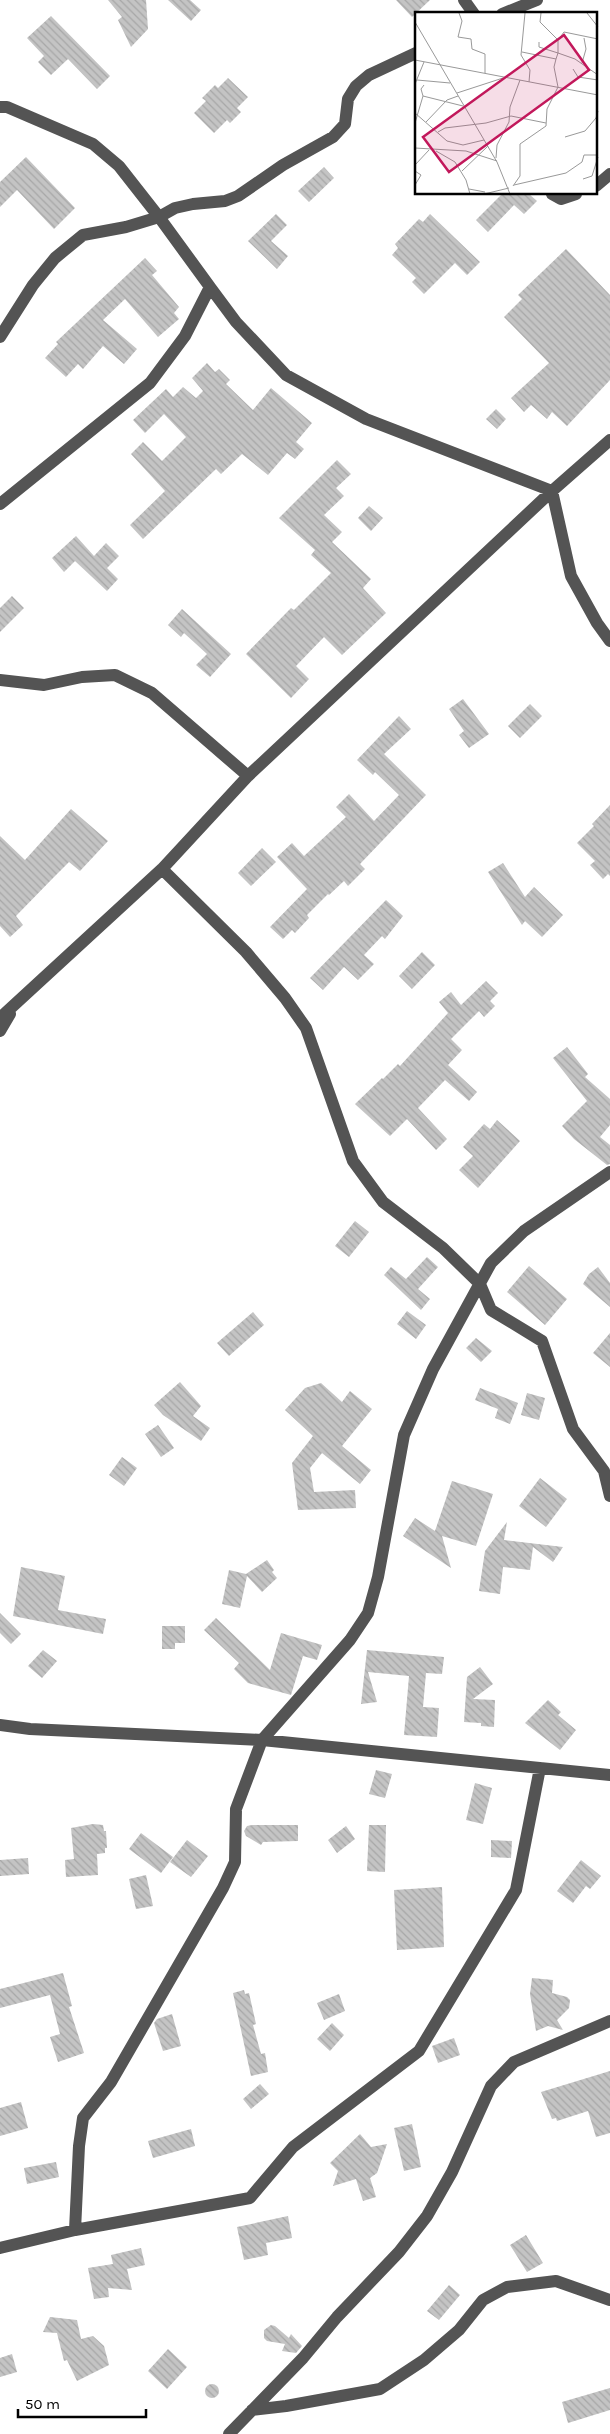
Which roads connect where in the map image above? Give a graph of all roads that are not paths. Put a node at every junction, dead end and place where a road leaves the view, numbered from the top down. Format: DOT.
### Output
graph roads {
  1 [pos="464,0"];
  2 [pos="537,0"];
  3 [pos="473,12"];
  4 [pos="507,12"];
  5 [pos="415,53"];
  6 [pos="0,95"];
  7 [pos="4,107"];
  8 [pos="610,174"];
  9 [pos="598,184"];
  10 [pos="554,195"];
  11 [pos="573,195"];
  12 [pos="159,217"];
  13 [pos="210,287"];
  14 [pos="0,337"];
  15 [pos="610,440"];
  16 [pos="552,491"];
  17 [pos="0,504"];
  18 [pos="610,641"];
  19 [pos="0,680"];
  20 [pos="248,776"];
  21 [pos="162,869"];
  22 [pos="15,1005"];
  23 [pos="0,1018"];
  24 [pos="0,1031"];
  25 [pos="610,1172"];
  26 [pos="480,1284"];
  27 [pos="610,1496"];
  28 [pos="0,1725"];
  29 [pos="262,1740"];
  30 [pos="540,1768"];
  31 [pos="610,1775"];
  32 [pos="610,2021"];
  33 [pos="75,2230"];
  34 [pos="0,2248"];
  35 [pos="610,2300"];
  36 [pos="252,2410"];
  37 [pos="229,2434"];
  1 -- 3 [label="street"];
  2 -- 4 [label="street"];
  5 -- 12 [label="street"];
  6 -- 7 [label="street"];
  7 -- 12 [label="street"];
  8 -- 9 [label="street"];
  10 -- 11 [label="street"];
  12 -- 13 [label="street"];
  12 -- 14 [label="street"];
  13 -- 16 [label="street"];
  13 -- 17 [label="street"];
  15 -- 16 [label="street"];
  16 -- 18 [label="street"];
  16 -- 20 [label="street"];
  19 -- 20 [label="street"];
  20 -- 21 [label="street"];
  21 -- 22 [label="street"];
  21 -- 26 [label="street"];
  22 -- 23 [label="street"];
  22 -- 24 [label="street"];
  25 -- 26 [label="street"];
  26 -- 27 [label="street"];
  26 -- 29 [label="street"];
  28 -- 29 [label="street"];
  29 -- 30 [label="street"];
  29 -- 33 [label="street"];
  30 -- 31 [label="street"];
  30 -- 33 [label="street"];
  32 -- 36 [label="street"];
  33 -- 34 [label="street"];
  35 -- 36 [label="street"];
  36 -- 37 [label="street"];
}
